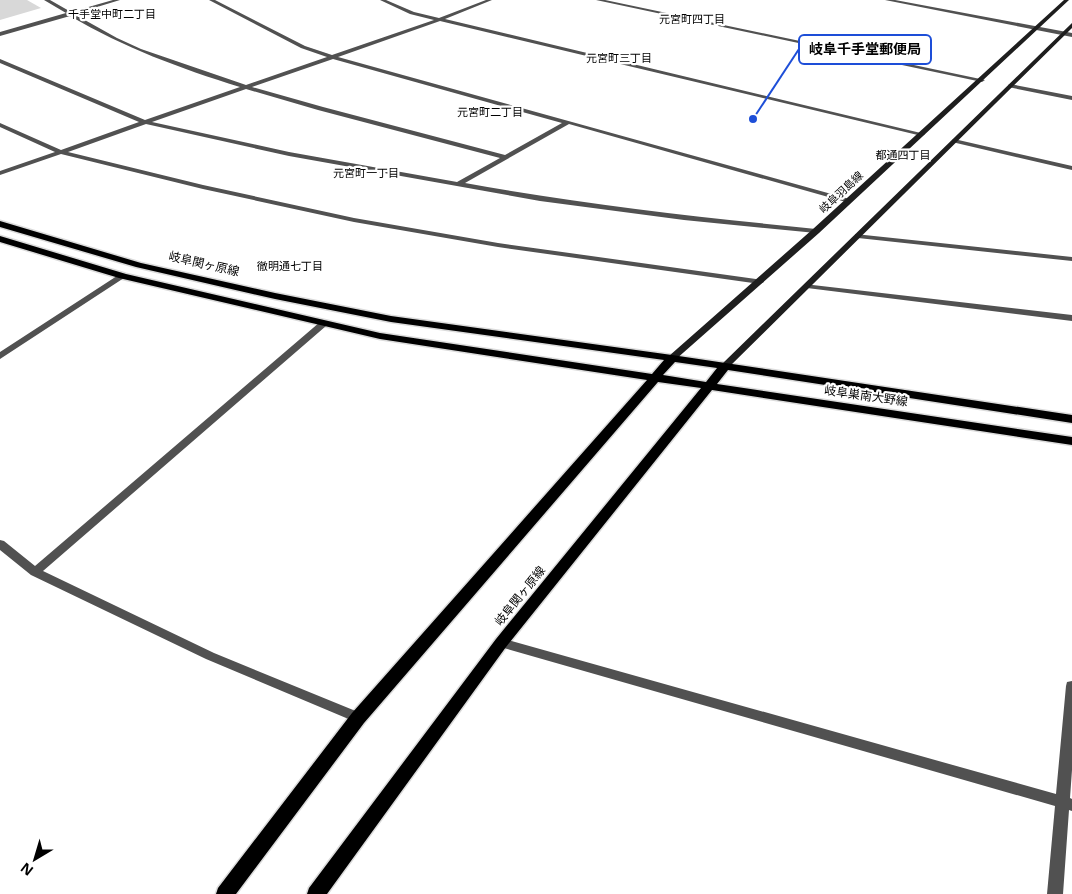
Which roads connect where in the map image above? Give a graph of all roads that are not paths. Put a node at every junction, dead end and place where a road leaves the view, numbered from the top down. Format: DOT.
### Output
graph roads {
  1 [pos="46,0"];
  2 [pos="118,0"];
  3 [pos="210,0"];
  4 [pos="382,0"];
  5 [pos="490,0"];
  6 [pos="598,0"];
  7 [pos="887,0"];
  8 [pos="1067,0"];
  9 [pos="72,14"];
  10 [pos="441,19"];
  11 [pos="1072,25"];
  12 [pos="1036,28"];
  13 [pos="0,34"];
  14 [pos="1064,34"];
  15 [pos="1072,35"];
  16 [pos="333,57"];
  17 [pos="0,61"];
  18 [pos="982,80"];
  19 [pos="1010,86"];
  20 [pos="246,88"];
  21 [pos="1072,98"];
  22 [pos="144,122"];
  23 [pos="568,122"];
  24 [pos="0,125"];
  25 [pos="922,134"];
  26 [pos="954,141"];
  27 [pos="61,152"];
  28 [pos="506,157"];
  29 [pos="1072,168"];
  30 [pos="0,173"];
  31 [pos="457,185"];
  32 [pos="849,200"];
  33 [pos="0,224"];
  34 [pos="816,232"];
  35 [pos="858,236"];
  36 [pos="0,239"];
  37 [pos="1072,259"];
  38 [pos="123,276"];
  39 [pos="760,282"];
  40 [pos="807,286"];
  41 [pos="1072,318"];
  42 [pos="323,324"];
  43 [pos="0,356"];
  44 [pos="672,358"];
  45 [pos="725,366"];
  46 [pos="655,379"];
  47 [pos="709,387"];
  48 [pos="1072,419"];
  49 [pos="1072,441"];
  50 [pos="0,544"];
  51 [pos="35,572"];
  52 [pos="501,643"];
  53 [pos="1072,686"];
  54 [pos="358,718"];
  55 [pos="1067,803"];
  56 [pos="225,894"];
  57 [pos="316,894"];
  58 [pos="1055,894"];
  1 -- 9 [label="street"];
  2 -- 9 [label="street"];
  3 -- 16 [label="street"];
  4 -- 10 [label="street"];
  5 -- 10 [label="street"];
  6 -- 18 [label="street"];
  7 -- 12 [label="street"];
  8 -- 12 [label="main road, 岐阜羽島線"];
  9 -- 13 [label="street"];
  9 -- 20 [label="street"];
  10 -- 16 [label="street"];
  10 -- 25 [label="street"];
  11 -- 14 [label="main road"];
  12 -- 14 [label="street"];
  12 -- 18 [label="main road, 岐阜羽島線"];
  14 -- 15 [label="street"];
  14 -- 19 [label="main road"];
  16 -- 20 [label="street"];
  16 -- 23 [label="street"];
  17 -- 22 [label="street"];
  18 -- 25 [label="main road, 岐阜羽島線"];
  19 -- 21 [label="street"];
  19 -- 26 [label="main road"];
  20 -- 22 [label="street"];
  20 -- 28 [label="street"];
  22 -- 27 [label="street"];
  22 -- 31 [label="street"];
  23 -- 28 [label="street"];
  23 -- 32 [label="street"];
  24 -- 27 [label="street"];
  25 -- 32 [label="main road, 岐阜羽島線"];
  26 -- 29 [label="street"];
  26 -- 35 [label="main road"];
  27 -- 30 [label="street"];
  27 -- 39 [label="street"];
  28 -- 31 [label="street"];
  31 -- 34 [label="street"];
  32 -- 34 [label="main road, 岐阜羽島線"];
  33 -- 44 [label="main road, 岐阜関ヶ原線"];
  34 -- 39 [label="main road, 岐阜羽島線"];
  35 -- 37 [label="street"];
  35 -- 40 [label="main road"];
  36 -- 38 [label="main road"];
  38 -- 42 [label="main road"];
  38 -- 43 [label="street"];
  39 -- 44 [label="main road, 岐阜羽島線"];
  40 -- 41 [label="street"];
  40 -- 45 [label="main road"];
  42 -- 46 [label="main road"];
  42 -- 51 [label="street"];
  44 -- 45 [label="main road, 岐阜関ヶ原線"];
  44 -- 46 [label="main road"];
  45 -- 47 [label="main road, 岐阜関ヶ原線"];
  45 -- 48 [label="main road, 岐阜巣南大野線"];
  46 -- 47 [label="main road, 岐阜巣南大野線"];
  46 -- 54 [label="main road"];
  47 -- 49 [label="main road, 岐阜巣南大野線"];
  47 -- 52 [label="main road, 岐阜関ヶ原線"];
  50 -- 51 [label="street"];
  51 -- 54 [label="street"];
  52 -- 55 [label="street"];
  52 -- 57 [label="main road, 岐阜関ヶ原線"];
  53 -- 55 [label="street"];
  54 -- 56 [label="main road"];
  55 -- 58 [label="street"];
}
